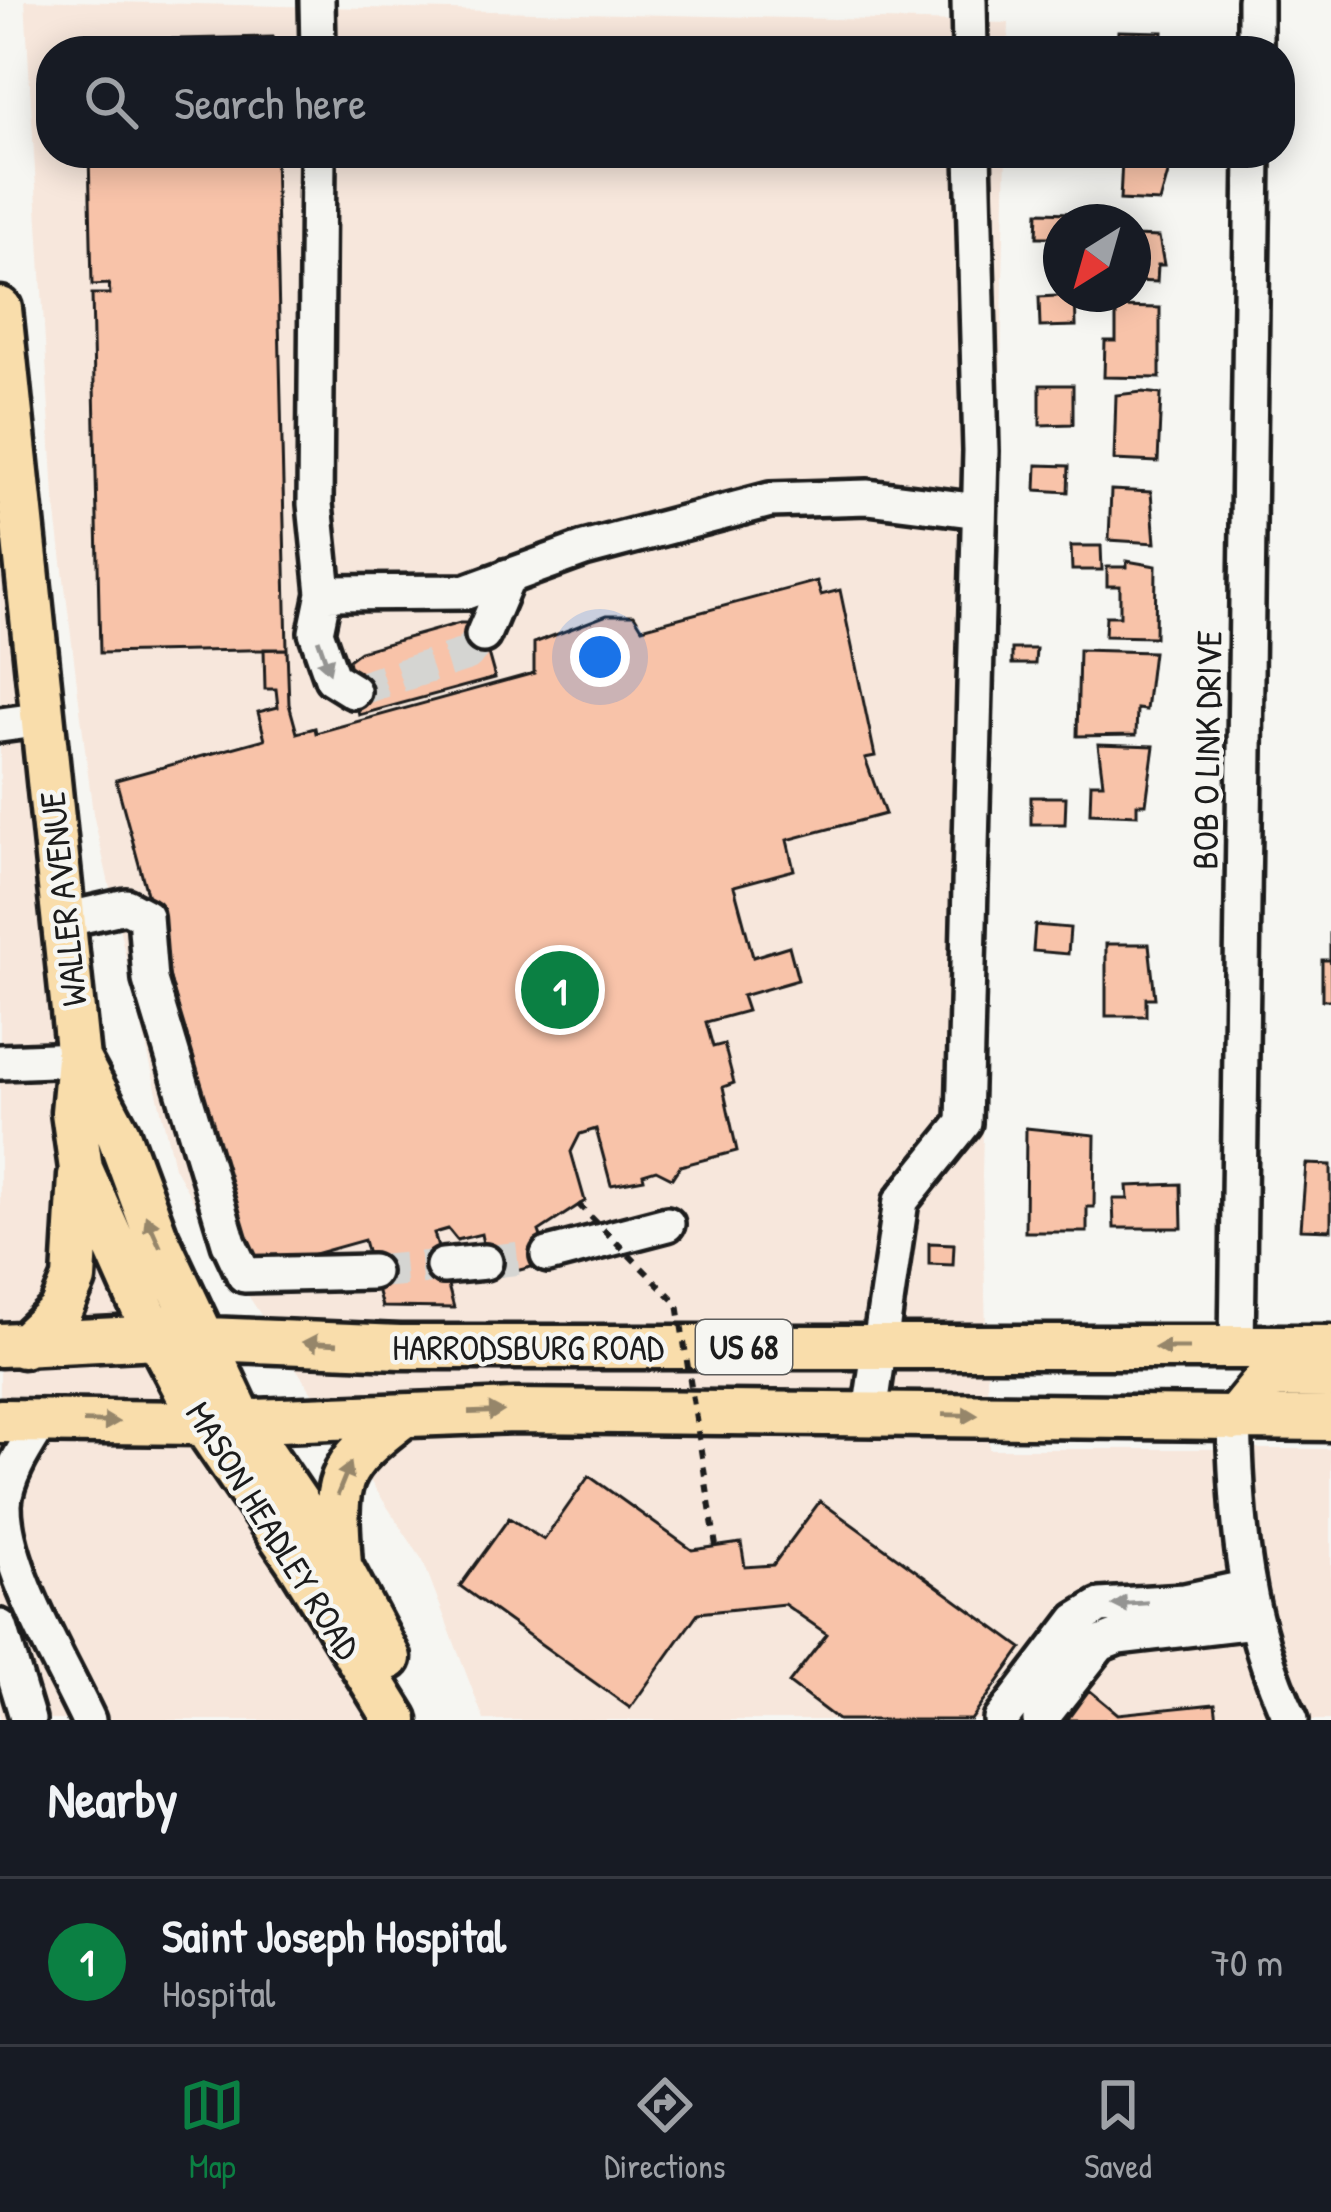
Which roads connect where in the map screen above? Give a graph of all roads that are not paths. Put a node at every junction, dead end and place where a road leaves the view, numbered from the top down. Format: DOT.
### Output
graph roads {
  1 [pos="317,0"];
  2 [pos="969,0"];
  3 [pos="1256,0"];
  4 [pos="317,36"];
  5 [pos="970,36"];
  6 [pos="1255,36"];
  7 [pos="318,168"];
  8 [pos="973,168"];
  9 [pos="1253,168"];
  10 [pos="0,309"];
  11 [pos="10,505"];
  12 [pos="980,511"];
  13 [pos="508,576"];
  14 [pos="324,602"];
  15 [pos="483,635"];
  16 [pos="353,691"];
  17 [pos="44,718"];
  18 [pos="0,725"];
  19 [pos="64,920"];
  20 [pos="78,1059"];
  21 [pos="0,1062"];
  22 [pos="81,1169"];
  23 [pos="668,1224"];
  24 [pos="548,1255"];
  25 [pos="485,1262"];
  26 [pos="443,1266"];
  27 [pos="372,1272"];
  28 [pos="158,1337"];
  29 [pos="202,1337"];
  30 [pos="11,1346"];
  31 [pos="877,1347"];
  32 [pos="1331,1347"];
  33 [pos="1237,1348"];
  34 [pos="1331,1377"];
  35 [pos="871,1414"];
  36 [pos="403,1416"];
  37 [pos="1071,1417"];
  38 [pos="1234,1419"];
  39 [pos="1331,1419"];
  40 [pos="21,1421"];
  41 [pos="223,1423"];
  42 [pos="340,1566"];
  43 [pos="1250,1604"];
  44 [pos="0,1627"];
  45 [pos="65,1670"];
  46 [pos="16,1703"];
  47 [pos="88,1720"];
  48 [pos="396,1720"];
  49 [pos="411,1720"];
  50 [pos="1001,1720"];
  51 [pos="1040,1720"];
  52 [pos="1291,1720"];
  1 -- 4 [label="street"];
  2 -- 5 [label="street"];
  3 -- 6 [label="street"];
  7 -- 14 [label="street"];
  8 -- 12 [label="street"];
  9 -- 33 [label="street, BOB O LINK DRIVE"];
  10 -- 11 [label="main road, WALLER AVENUE"];
  11 -- 17 [label="main road, WALLER AVENUE"];
  12 -- 13 [label="street"];
  12 -- 31 [label="street"];
  13 -- 14 [label="street"];
  13 -- 15 [label="street"];
  14 -- 16 [label="street, one-way"];
  17 -- 18 [label="street"];
  17 -- 19 [label="main road, WALLER AVENUE"];
  19 -- 20 [label="main road, WALLER AVENUE"];
  19 -- 27 [label="street"];
  20 -- 21 [label="street"];
  20 -- 22 [label="main road, WALLER AVENUE"];
  29 -- 20 [label="main road, WALLER AVENUE, one-way"];
  22 -- 28 [label="main road, WALLER AVENUE"];
  22 -- 30 [label="main road"];
  23 -- 24 [label="street"];
  25 -- 26 [label="street"];
  28 -- 29 [label="main road, HARRODSBURG ROAD / US 68"];
  28 -- 30 [label="main road, US 68"];
  28 -- 41 [label="main road, MASON HEADLEY ROAD"];
  31 -- 29 [label="main road, HARRODSBURG ROAD / US 68, one-way"];
  29 -- 41 [label="main road, MASON HEADLEY ROAD"];
  33 -- 31 [label="main road, HARRODSBURG ROAD / US 68, one-way"];
  31 -- 35 [label="street"];
  32 -- 33 [label="main road, HARRODSBURG ROAD / US 68"];
  33 -- 37 [label="main road"];
  34 -- 38 [label="main road"];
  36 -- 35 [label="main road, HARRODSBURG ROAD / US 68, one-way"];
  35 -- 37 [label="main road, HARRODSBURG ROAD / US 68, one-way"];
  36 -- 41 [label="main road, HARRODSBURG ROAD / US 68"];
  42 -- 36 [label="main road, one-way"];
  37 -- 38 [label="main road, HARRODSBURG ROAD / US 68"];
  38 -- 39 [label="main road, HARRODSBURG ROAD / US 68"];
  38 -- 43 [label="street"];
  40 -- 41 [label="main road, US 68, one-way"];
  40 -- 45 [label="street"];
  41 -- 42 [label="main road, MASON HEADLEY ROAD"];
  41 -- 48 [label="main road, MASON HEADLEY ROAD"];
  42 -- 49 [label="main road, MASON HEADLEY ROAD"];
  43 -- 50 [label="street, one-way"];
  43 -- 51 [label="street"];
  43 -- 52 [label="street"];
  44 -- 46 [label="street"];
  45 -- 46 [label="street"];
  45 -- 47 [label="street"];
}
